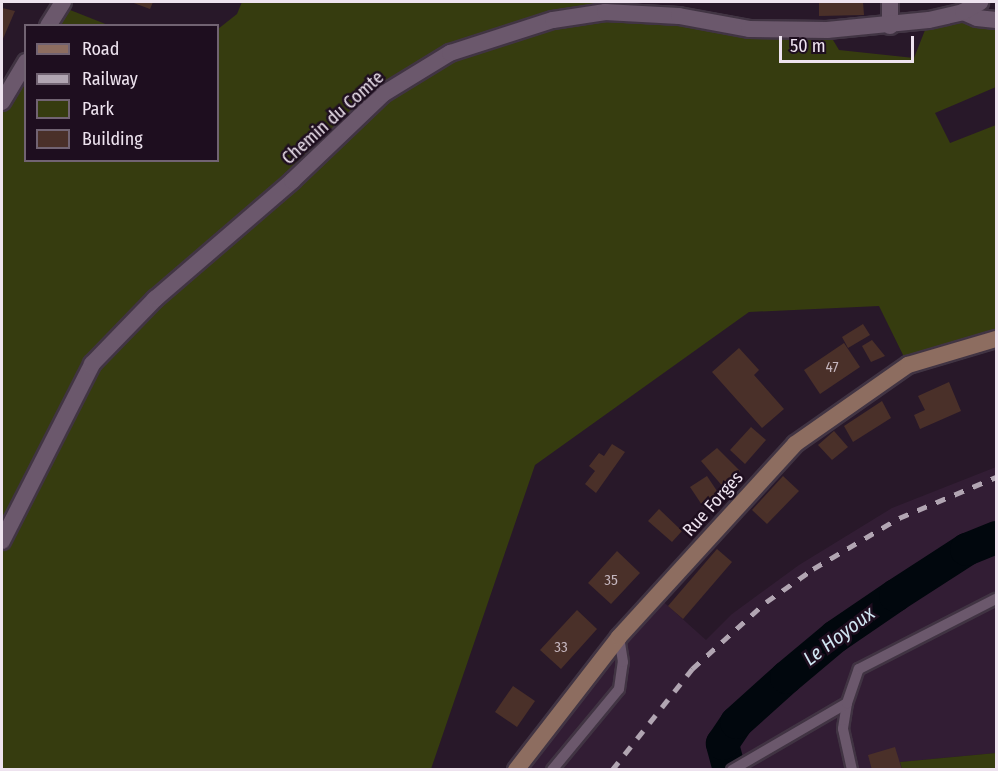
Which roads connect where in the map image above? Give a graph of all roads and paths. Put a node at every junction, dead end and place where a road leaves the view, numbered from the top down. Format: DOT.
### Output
graph roads {
  1 [pos="63,2"];
  2 [pos="890,2"];
  3 [pos="980,2"];
  4 [pos="963,12"];
  5 [pos="996,20"];
  6 [pos="49,24"];
  7 [pos="890,26"];
  8 [pos="24,65"];
  9 [pos="2,102"];
  10 [pos="996,339"];
  11 [pos="2,541"];
  12 [pos="996,599"];
  13 [pos="619,637"];
  14 [pos="847,703"];
  15 [pos="516,770"];
  16 [pos="552,770"];
  17 [pos="732,770"];
  18 [pos="852,770"];
  1 -- 6 [label="street"];
  2 -- 7 [label="street"];
  3 -- 4 [label="street"];
  4 -- 5 [label="street"];
  4 -- 7 [label="street, Chemin du Comte"];
  7 -- 11 [label="street, Chemin du Comte"];
  8 -- 9 [label="street"];
  10 -- 13 [label="main road, Rue Forges"];
  12 -- 14 [label="lane"];
  13 -- 15 [label="main road, Rue Forges"];
  13 -- 16 [label="lane"];
  14 -- 17 [label="lane"];
  14 -- 18 [label="lane"];
}
